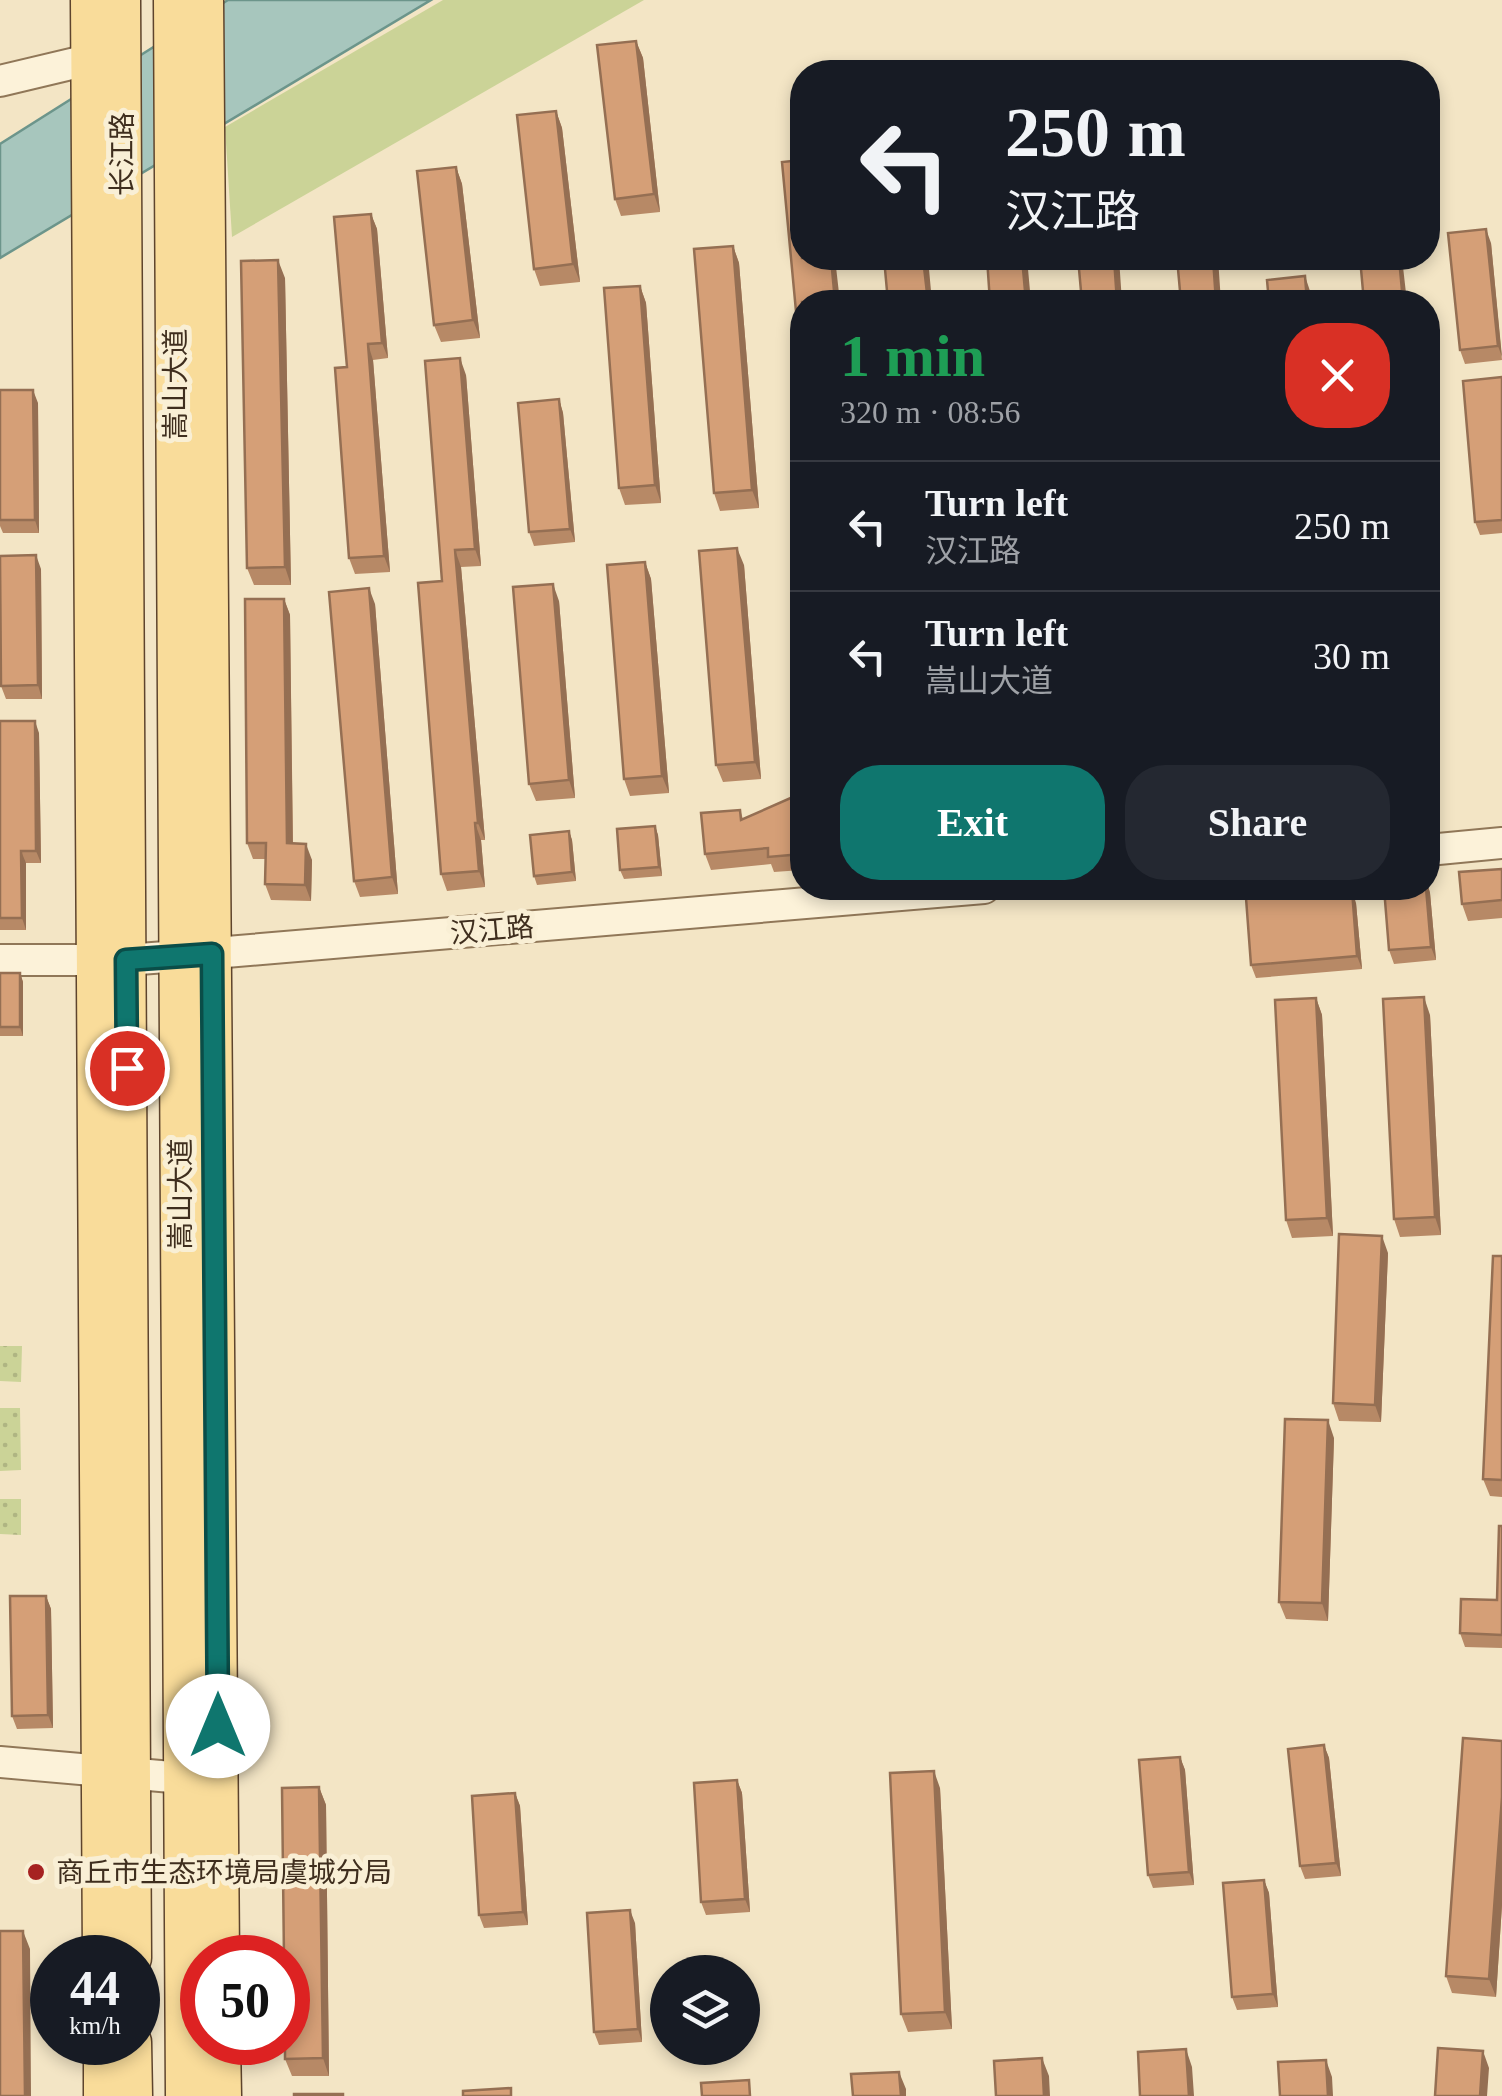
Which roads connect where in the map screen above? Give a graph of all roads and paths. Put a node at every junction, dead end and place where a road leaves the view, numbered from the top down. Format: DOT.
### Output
graph roads {
  1 [pos="90,0"];
  2 [pos="121,0"];
  3 [pos="172,0"];
  4 [pos="204,0"];
  5 [pos="106,56"];
  6 [pos="0,81"];
  7 [pos="174,232"];
  8 [pos="122,255"];
  9 [pos="1502,843"];
  10 [pos="1440,849"];
  11 [pos="843,900"];
  12 [pos="195,955"];
  13 [pos="0,960"];
  14 [pos="111,960"];
  15 [pos="0,1762"];
  16 [pos="116,1771"];
  17 [pos="183,1778"];
  18 [pos="104,1935"];
  19 [pos="130,1935"];
  20 [pos="219,1935"];
  21 [pos="102,2065"];
  22 [pos="132,2065"];
  23 [pos="221,2065"];
  24 [pos="103,2096"];
  25 [pos="133,2096"];
  26 [pos="185,2096"];
  27 [pos="222,2096"];
  1 -- 5 [label="main road"];
  2 -- 5 [label="main road"];
  3 -- 7 [label="main road, 长江路"];
  4 -- 12 [label="main road"];
  5 -- 6 [label="street"];
  5 -- 8 [label="main road, 长江路"];
  5 -- 14 [label="main road"];
  7 -- 12 [label="main road, 嵩山大道"];
  8 -- 14 [label="main road, 嵩山大道"];
  9 -- 10 [label="street"];
  11 -- 12 [label="street, 汉江路"];
  12 -- 14 [label="street, 汉江路"];
  12 -- 17 [label="main road, 嵩山大道"];
  12 -- 20 [label="main road"];
  13 -- 14 [label="street, 汉江路"];
  14 -- 16 [label="main road, 嵩山大道"];
  15 -- 16 [label="street"];
  16 -- 17 [label="street"];
  16 -- 18 [label="main road"];
  16 -- 19 [label="main road, 嵩山大道"];
  17 -- 26 [label="main road, 嵩山大道"];
  21 -- 24 [label="main road"];
  22 -- 25 [label="main road"];
  23 -- 27 [label="main road"];
}
